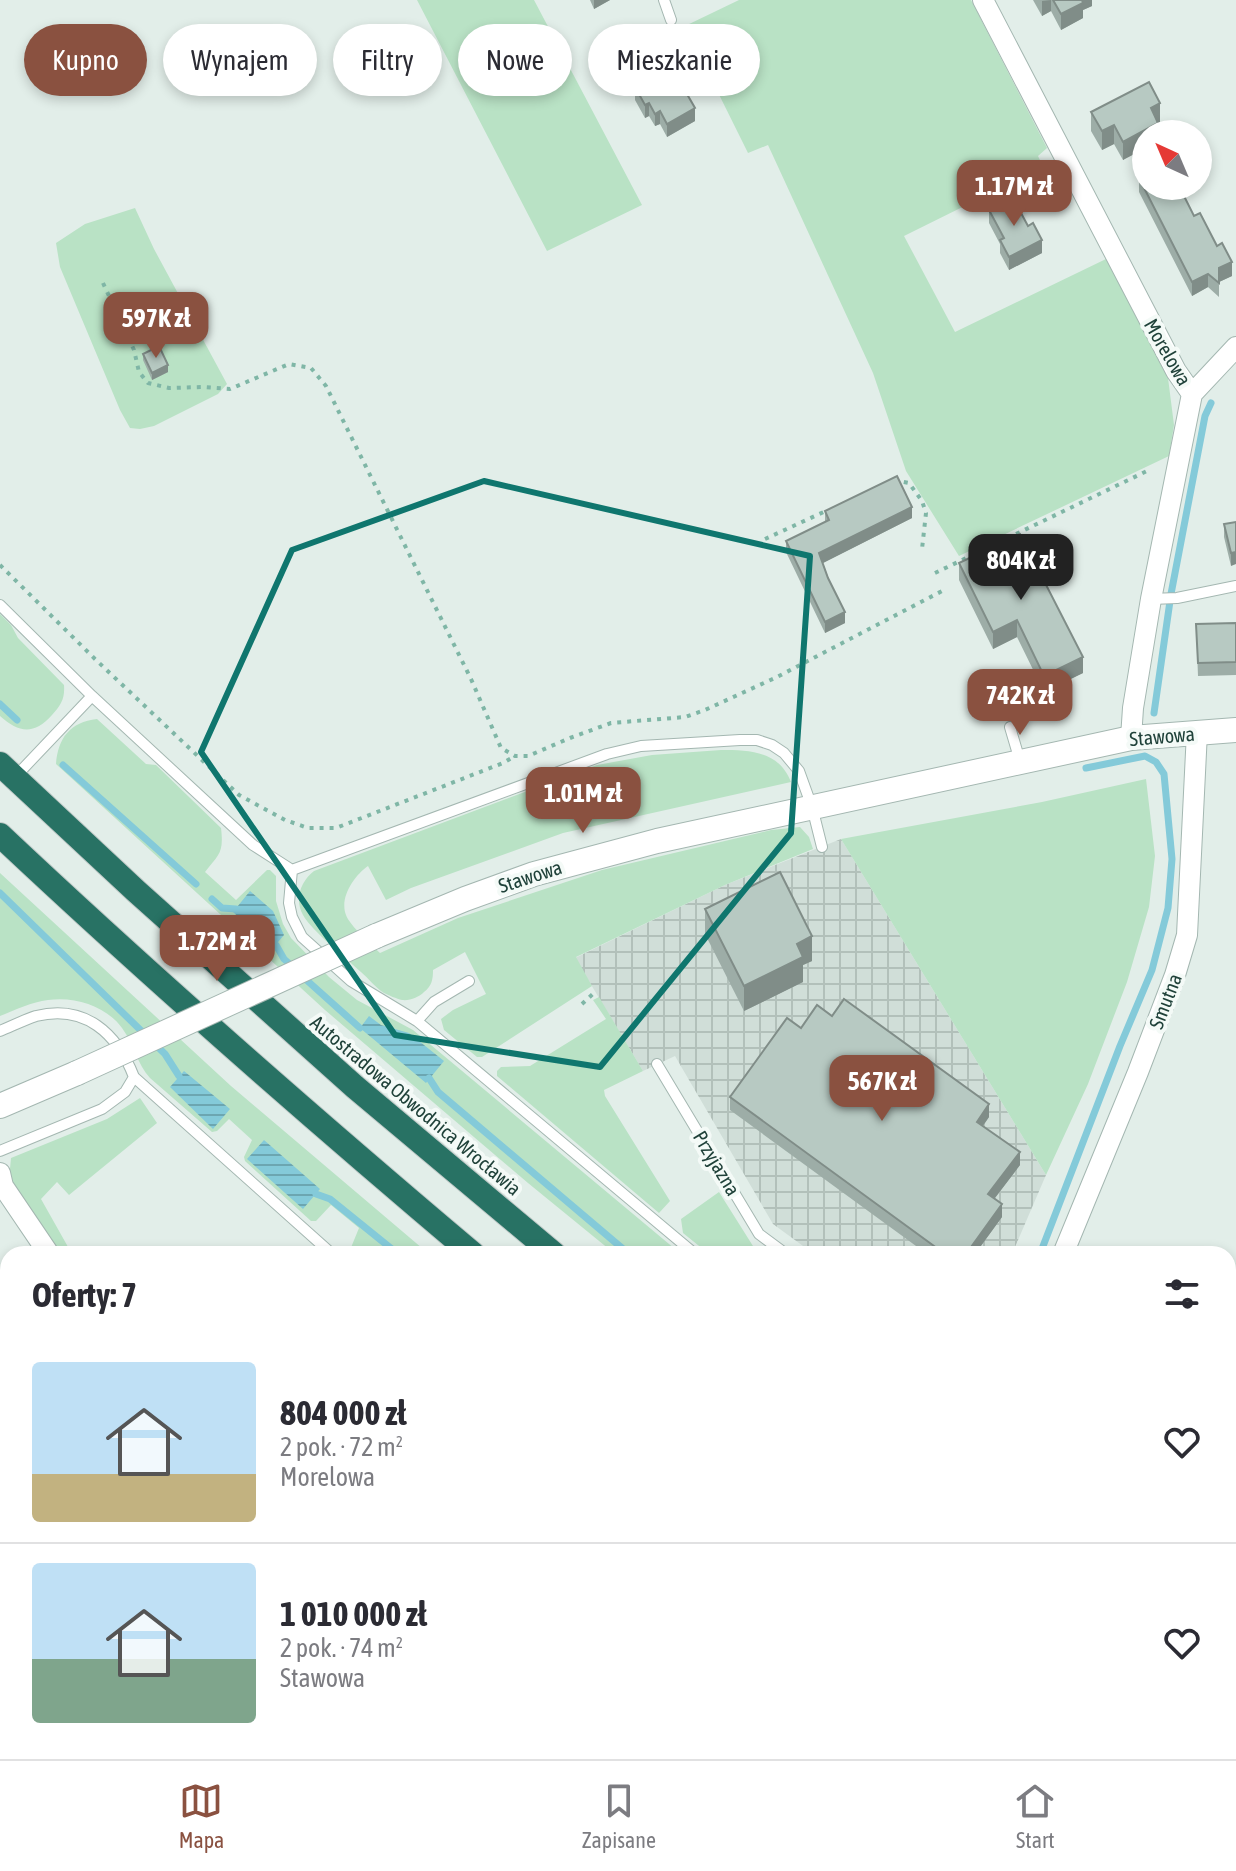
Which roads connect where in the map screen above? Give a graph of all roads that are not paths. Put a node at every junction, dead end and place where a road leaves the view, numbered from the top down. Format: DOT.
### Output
graph roads {
  1 [pos="664,0"];
  2 [pos="983,0"];
  3 [pos="671,20"];
  4 [pos="1236,347"];
  5 [pos="1192,394"];
  6 [pos="1236,586"];
  7 [pos="1156,600"];
  8 [pos="0,605"];
  9 [pos="92,696"];
  10 [pos="1010,727"];
  11 [pos="1236,730"];
  12 [pos="1197,732"];
  13 [pos="1131,738"];
  14 [pos="1020,761"];
  15 [pos="7,771"];
  16 [pos="812,807"];
  17 [pos="0,835"];
  18 [pos="822,847"];
  19 [pos="292,870"];
  20 [pos="469,981"];
  21 [pos="417,1021"];
  22 [pos="0,1031"];
  23 [pos="657,1064"];
  24 [pos="134,1077"];
  25 [pos="0,1106"];
  26 [pos="0,1151"];
  27 [pos="0,1173"];
  28 [pos="44,1246"];
  29 [pos="323,1246"];
  30 [pos="464,1246"];
  31 [pos="544,1246"];
  32 [pos="685,1246"];
  33 [pos="775,1246"];
  34 [pos="1066,1246"];
  1 -- 3 [label="lane"];
  2 -- 5 [label="street, Morelowa"];
  4 -- 5 [label="street"];
  5 -- 7 [label="street, Morelowa"];
  6 -- 7 [label="lane"];
  7 -- 13 [label="street, Morelowa"];
  8 -- 9 [label="lane"];
  9 -- 15 [label="lane"];
  9 -- 19 [label="lane"];
  10 -- 14 [label="lane"];
  11 -- 12 [label="street, Stawowa"];
  12 -- 13 [label="street, Stawowa"];
  12 -- 34 [label="street, Smutna"];
  13 -- 14 [label="street, Stawowa"];
  14 -- 16 [label="street, Stawowa"];
  15 -- 31 [label="highway, Autostradowa Obwodnica Wrocławia"];
  16 -- 18 [label="lane"];
  16 -- 19 [label="lane"];
  16 -- 25 [label="street, Stawowa, bridge"];
  17 -- 30 [label="highway"];
  19 -- 21 [label="lane"];
  20 -- 21 [label="lane"];
  21 -- 32 [label="lane"];
  22 -- 24 [label="lane"];
  23 -- 33 [label="lane, Przyjazna"];
  24 -- 26 [label="lane"];
  24 -- 29 [label="lane"];
  27 -- 28 [label="street"];
}
